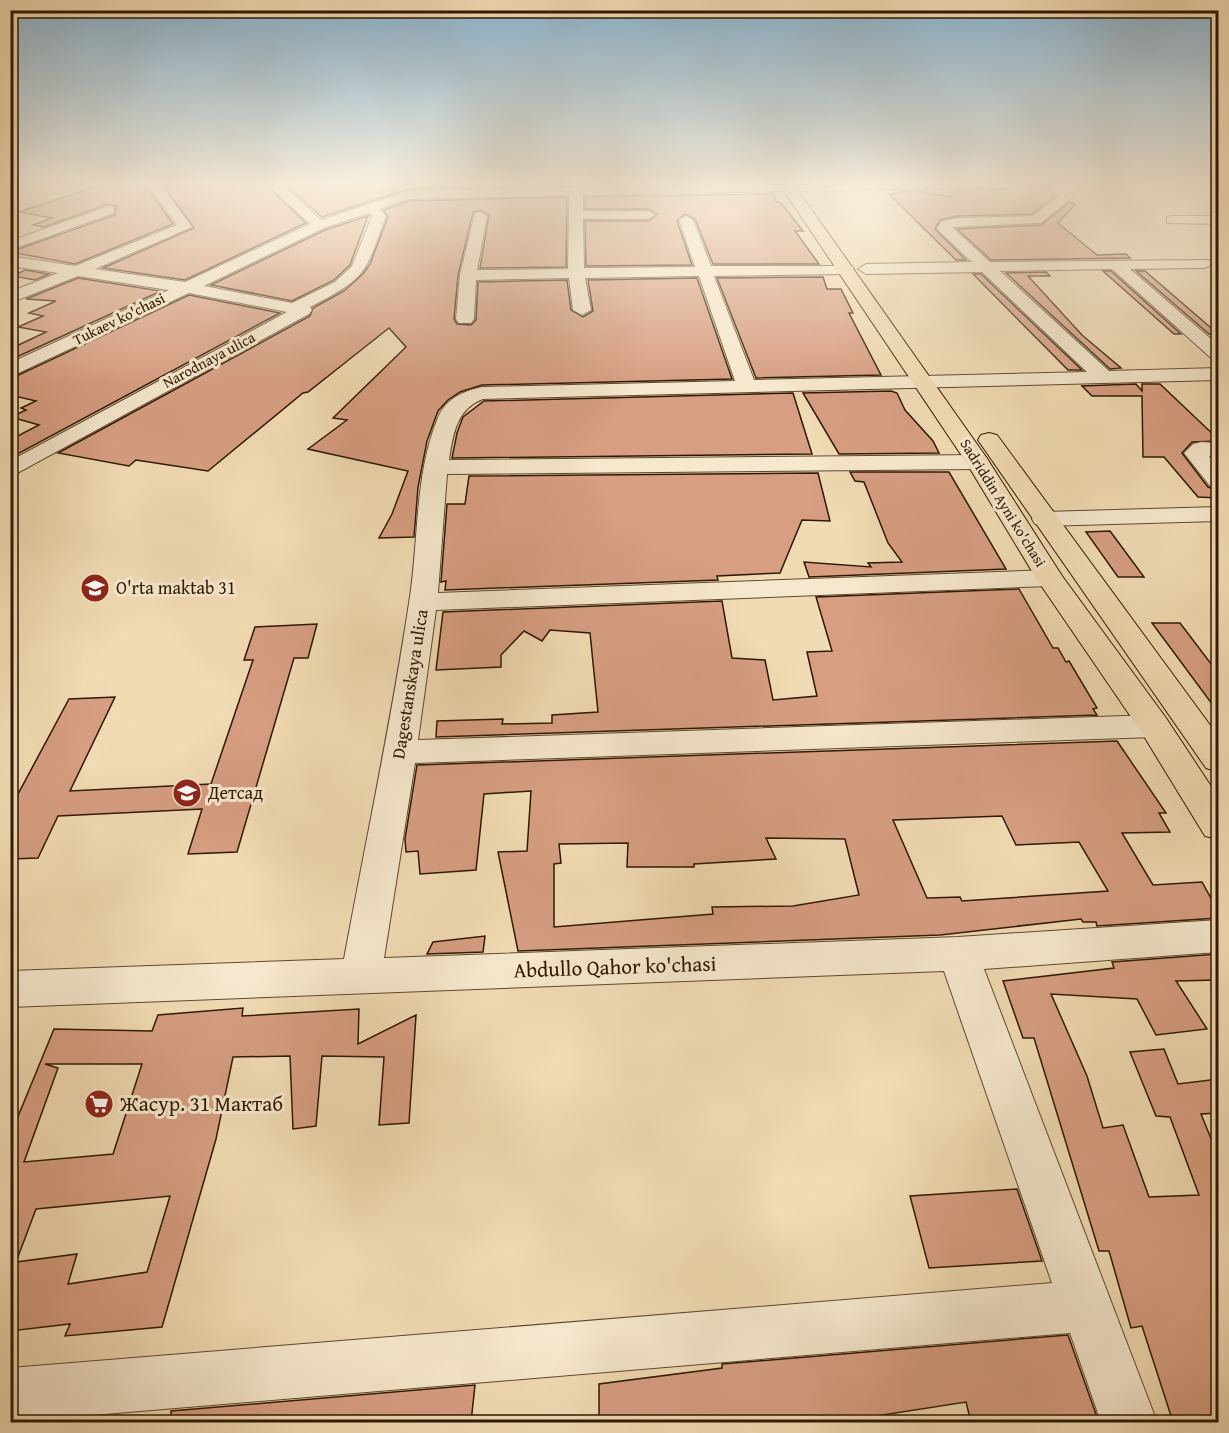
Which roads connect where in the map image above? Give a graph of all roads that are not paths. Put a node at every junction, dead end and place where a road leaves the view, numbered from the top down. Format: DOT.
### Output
graph roads {
  1 [pos="133,249"];
  2 [pos="267,249"];
  3 [pos="366,249"];
  4 [pos="473,249"];
  5 [pos="576,249"];
  6 [pos="696,249"];
  7 [pos="841,249"];
  8 [pos="967,249"];
  9 [pos="10,261"];
  10 [pos="1204,263"];
  11 [pos="1116,265"];
  12 [pos="987,267"];
  13 [pos="856,269"];
  14 [pos="704,270"];
  15 [pos="80,271"];
  16 [pos="576,273"];
  17 [pos="468,275"];
  18 [pos="185,287"];
  19 [pos="10,298"];
  20 [pos="295,308"];
  21 [pos="582,310"];
  22 [pos="465,319"];
  23 [pos="1218,354"];
  24 [pos="10,370"];
  25 [pos="1218,374"];
  26 [pos="1104,377"];
  27 [pos="935,382"];
  28 [pos="747,387"];
  29 [pos="1218,449"];
  30 [pos="978,462"];
  31 [pos="436,467"];
  32 [pos="10,470"];
  33 [pos="1218,481"];
  34 [pos="1218,514"];
  35 [pos="1044,519"];
  36 [pos="1050,578"];
  37 [pos="424,602"];
  38 [pos="1154,726"];
  39 [pos="399,752"];
  40 [pos="1218,760"];
  41 [pos="1218,826"];
  42 [pos="1218,936"];
  43 [pos="958,954"];
  44 [pos="361,976"];
  45 [pos="13,995"];
  46 [pos="1085,1305"];
  47 [pos="10,1396"];
  48 [pos="1129,1422"];
  1 -- 15 [label="street"];
  2 -- 18 [label="street, Tukaev ko'chasi"];
  3 -- 20 [label="street"];
  4 -- 17 [label="street"];
  5 -- 16 [label="street"];
  6 -- 14 [label="street"];
  7 -- 13 [label="main road, Sadriddin Ayni ko'chasi"];
  8 -- 12 [label="street"];
  9 -- 15 [label="street"];
  10 -- 11 [label="street"];
  11 -- 12 [label="street"];
  11 -- 23 [label="street"];
  12 -- 13 [label="street"];
  12 -- 26 [label="street"];
  13 -- 14 [label="street"];
  13 -- 27 [label="main road, Sadriddin Ayni ko'chasi"];
  14 -- 16 [label="street"];
  14 -- 28 [label="street"];
  15 -- 18 [label="street"];
  15 -- 19 [label="street"];
  16 -- 17 [label="street"];
  16 -- 21 [label="street"];
  17 -- 22 [label="street"];
  18 -- 20 [label="street"];
  18 -- 24 [label="street, Tukaev ko'chasi"];
  20 -- 32 [label="street, Narodnaya ulica"];
  25 -- 26 [label="street"];
  26 -- 27 [label="street"];
  27 -- 28 [label="street"];
  27 -- 30 [label="main road, Sadriddin Ayni ko'chasi"];
  27 -- 35 [label="main road, Sadriddin Ayni ko'chasi"];
  28 -- 31 [label="street, Dagestanskaya ulica"];
  29 -- 33 [label="street"];
  30 -- 31 [label="street"];
  30 -- 36 [label="main road, Sadriddin Ayni ko'chasi"];
  31 -- 37 [label="street, Dagestanskaya ulica"];
  34 -- 35 [label="street"];
  35 -- 40 [label="main road, Sadriddin Ayni ko'chasi"];
  36 -- 37 [label="street"];
  36 -- 38 [label="main road, Sadriddin Ayni ko'chasi"];
  37 -- 39 [label="street, Dagestanskaya ulica"];
  38 -- 39 [label="street"];
  38 -- 41 [label="main road, Sadriddin Ayni ko'chasi"];
  39 -- 44 [label="street, Dagestanskaya ulica"];
  42 -- 43 [label="street, Abdullo Qahor ko'chasi"];
  43 -- 44 [label="street, Abdullo Qahor ko'chasi"];
  43 -- 46 [label="street"];
  44 -- 45 [label="street, Abdullo Qahor ko'chasi"];
  46 -- 47 [label="street"];
  46 -- 48 [label="street"];
}
